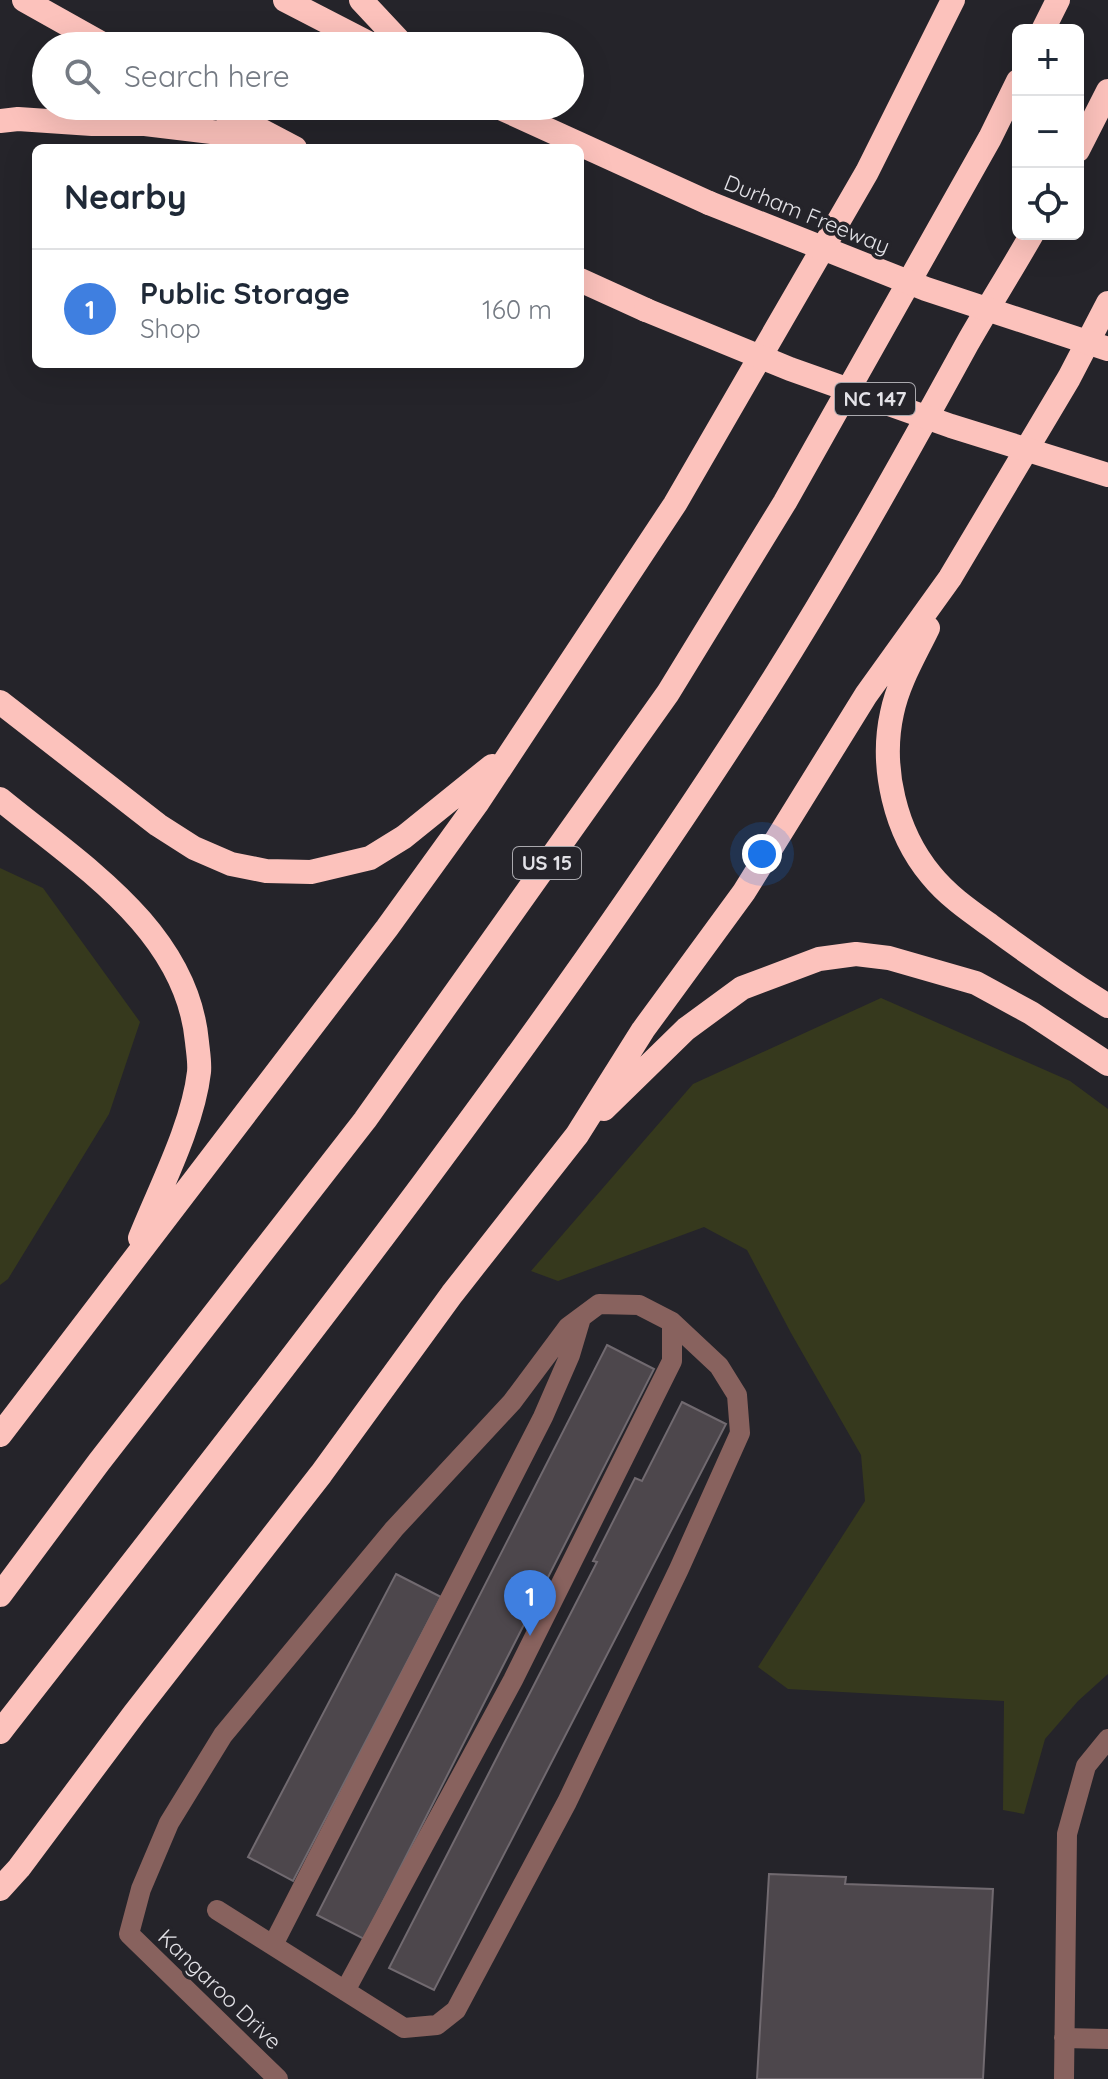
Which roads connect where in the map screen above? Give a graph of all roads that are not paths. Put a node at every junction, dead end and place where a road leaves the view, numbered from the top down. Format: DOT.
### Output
graph roads {
  1 [pos="24,0"];
  2 [pos="285,0"];
  3 [pos="361,0"];
  4 [pos="1058,0"];
  5 [pos="949,5"];
  6 [pos="1046,24"];
  7 [pos="81,32"];
  8 [pos="347,32"];
  9 [pos="391,32"];
  10 [pos="1108,91"];
  11 [pos="1012,93"];
  12 [pos="32,120"];
  13 [pos="33,120"];
  14 [pos="241,120"];
  15 [pos="527,120"];
  16 [pos="0,121"];
  17 [pos="1084,138"];
  18 [pos="286,144"];
  19 [pos="579,144"];
  20 [pos="584,146"];
  21 [pos="1029,240"];
  22 [pos="584,282"];
  23 [pos="1108,303"];
  24 [pos="1108,349"];
  25 [pos="1108,475"];
  26 [pos="950,578"];
  27 [pos="0,702"];
  28 [pos="512,749"];
  29 [pos="0,799"];
  30 [pos="1108,1006"];
  31 [pos="1108,1064"];
  32 [pos="577,1135"];
  33 [pos="129,1265"];
  34 [pos="581,1318"];
  35 [pos="672,1322"];
  36 [pos="0,1435"];
  37 [pos="0,1595"];
  38 [pos="0,1732"];
  39 [pos="1108,1739"];
  40 [pos="19,1868"];
  41 [pos="0,1889"];
  42 [pos="0,1902"];
  43 [pos="217,1910"];
  44 [pos="273,1945"];
  45 [pos="345,1991"];
  46 [pos="1064,2038"];
  47 [pos="1108,2039"];
  48 [pos="278,2079"];
  49 [pos="1064,2079"];
  1 -- 7 [label="highway"];
  2 -- 8 [label="highway"];
  3 -- 9 [label="highway"];
  4 -- 6 [label="highway"];
  5 -- 28 [label="highway"];
  10 -- 17 [label="highway"];
  11 -- 37 [label="highway, US 15"];
  12 -- 16 [label="highway"];
  13 -- 18 [label="highway"];
  14 -- 18 [label="highway"];
  15 -- 19 [label="highway, Durham Freeway, bridge"];
  20 -- 24 [label="highway, Durham Freeway, bridge"];
  21 -- 38 [label="highway"];
  22 -- 25 [label="highway, NC 147, bridge"];
  23 -- 26 [label="highway"];
  26 -- 30 [label="highway"];
  26 -- 32 [label="highway"];
  27 -- 28 [label="highway"];
  28 -- 33 [label="highway"];
  29 -- 33 [label="highway"];
  31 -- 32 [label="highway"];
  32 -- 40 [label="highway"];
  33 -- 36 [label="highway"];
  34 -- 35 [label="street"];
  34 -- 44 [label="street"];
  34 -- 48 [label="street, Kangaroo Drive"];
  35 -- 45 [label="street"];
  35 -- 45 [label="street"];
  39 -- 46 [label="street"];
  40 -- 41 [label="highway"];
  40 -- 42 [label="highway"];
  43 -- 44 [label="street"];
  44 -- 45 [label="street"];
  46 -- 47 [label="street"];
  46 -- 49 [label="street"];
}
